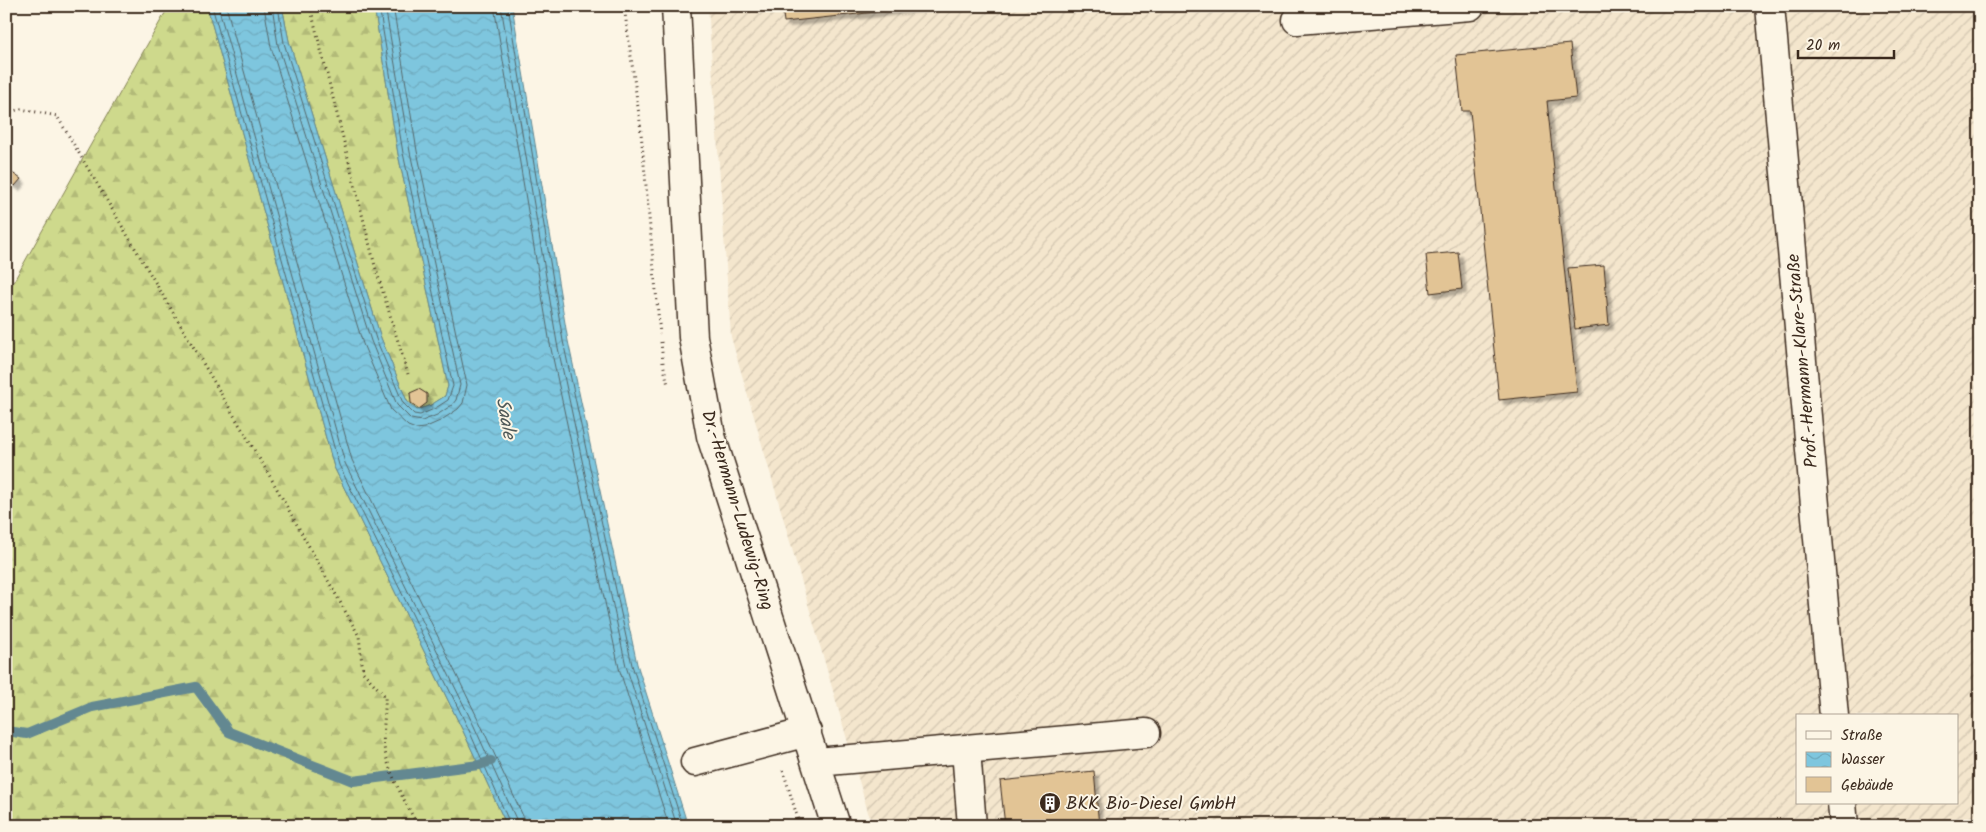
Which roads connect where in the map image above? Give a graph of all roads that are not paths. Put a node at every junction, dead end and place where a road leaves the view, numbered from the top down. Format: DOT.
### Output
graph roads {
  1 [pos="676,6"];
  2 [pos="1470,6"];
  3 [pos="1770,6"];
  4 [pos="1297,20"];
  5 [pos="1834,714"];
  6 [pos="807,732"];
  7 [pos="1146,733"];
  8 [pos="966,750"];
  9 [pos="695,762"];
  10 [pos="816,762"];
  11 [pos="1842,804"];
  12 [pos="836,826"];
  13 [pos="972,826"];
  14 [pos="1844,826"];
  1 -- 6 [label="street, Dr.-Hermann-Ludewig-Ring"];
  2 -- 4 [label="street"];
  3 -- 5 [label="street, Prof.-Hermann-Klare-Straße"];
  6 -- 9 [label="street"];
  6 -- 10 [label="street, Dr.-Hermann-Ludewig-Ring"];
  7 -- 8 [label="street"];
  8 -- 10 [label="street"];
  8 -- 13 [label="street"];
  10 -- 12 [label="street, Dr.-Hermann-Ludewig-Ring"];
  11 -- 14 [label="street"];
}
